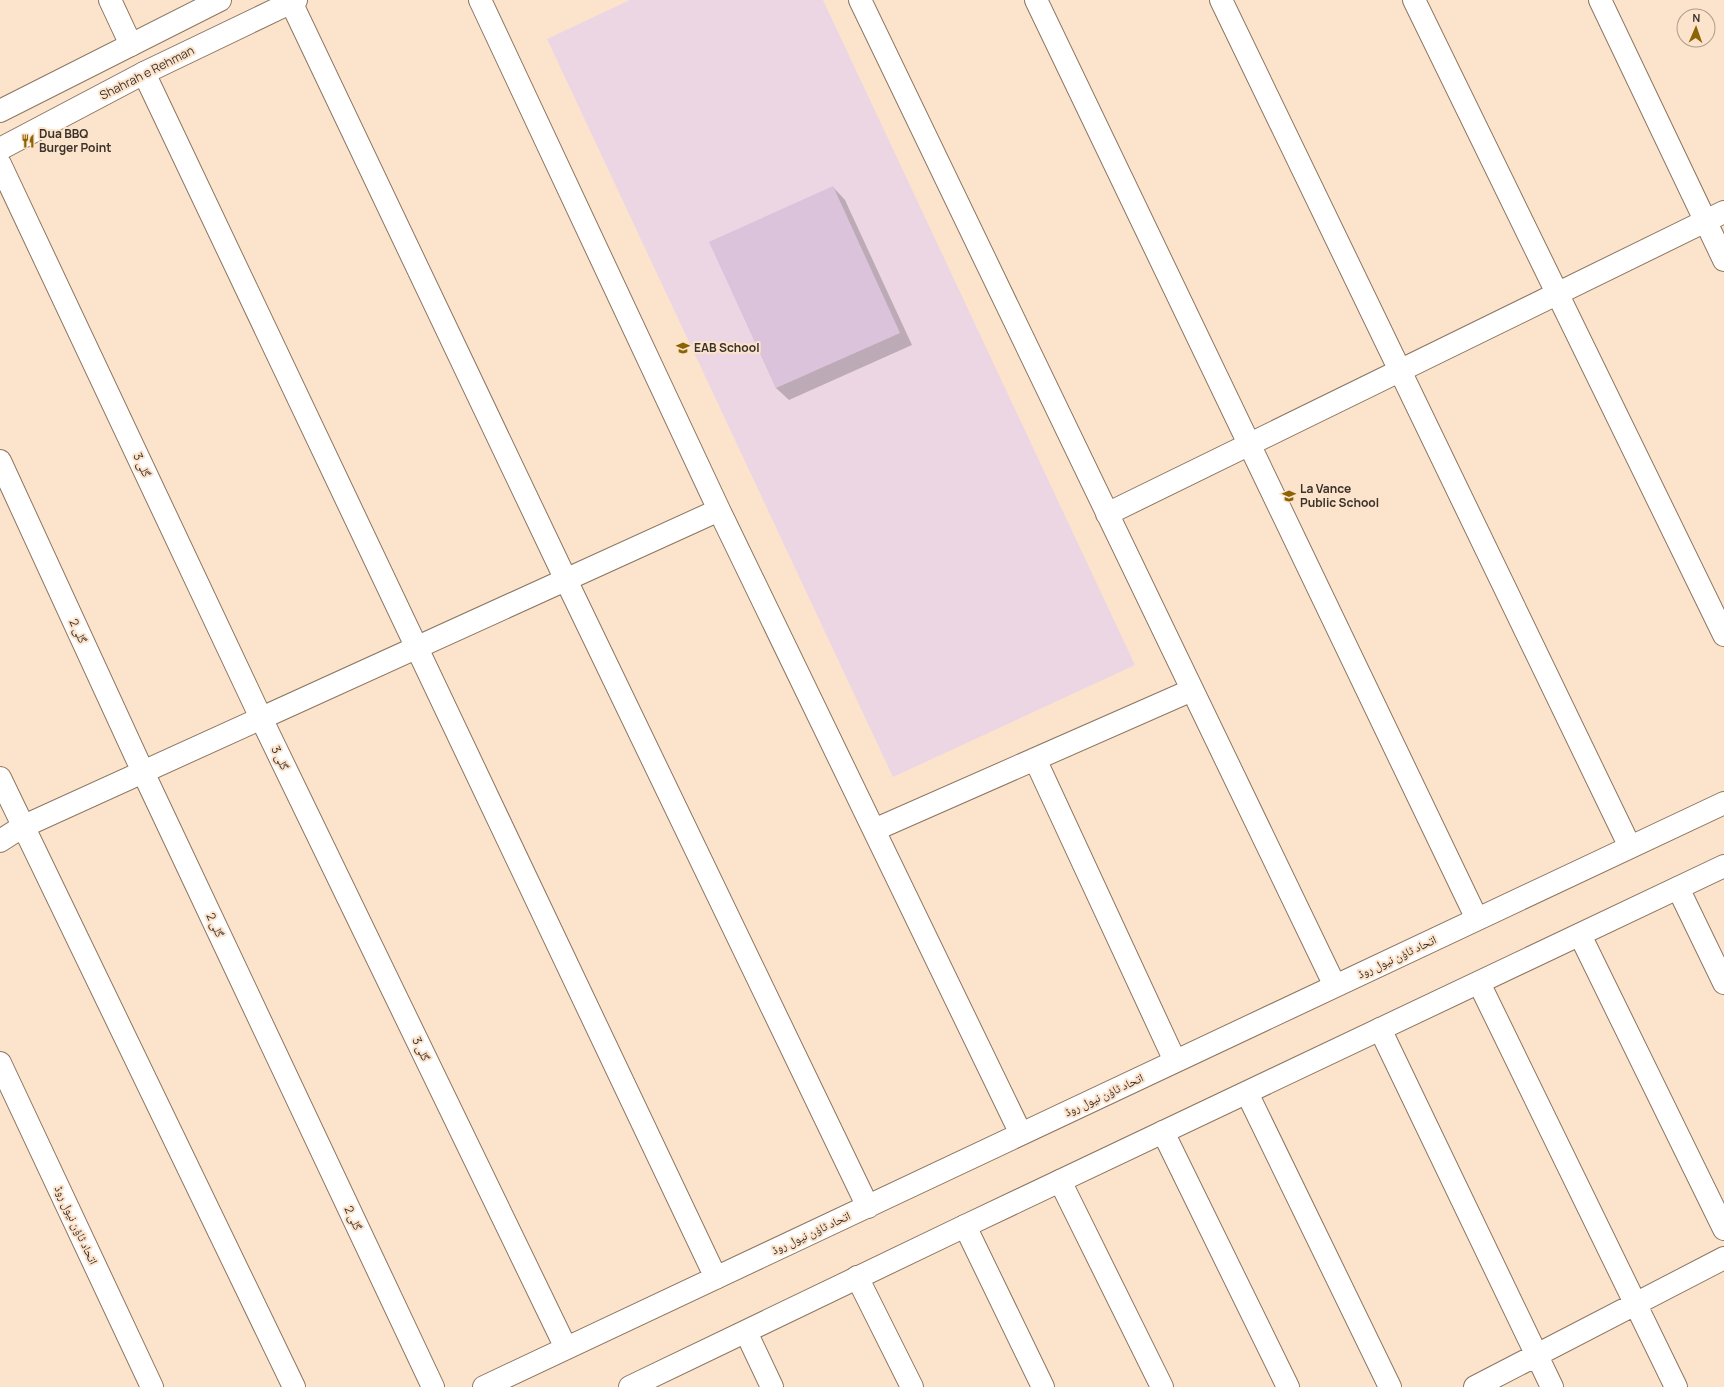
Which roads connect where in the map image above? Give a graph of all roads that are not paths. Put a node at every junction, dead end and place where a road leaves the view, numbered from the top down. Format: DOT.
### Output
graph roads {
  1 [pos="110,0"];
  2 [pos="220,0"];
  3 [pos="480,0"];
  4 [pos="860,0"];
  5 [pos="1036,0"];
  6 [pos="1220,0"];
  7 [pos="1414,0"];
  8 [pos="1600,0"];
  9 [pos="293,1"];
  10 [pos="131,45"];
  11 [pos="144,73"];
  12 [pos="0,111"];
  13 [pos="0,149"];
  14 [pos="0,164"];
  15 [pos="1715,216"];
  16 [pos="1724,260"];
  17 [pos="1557,294"];
  18 [pos="1400,370"];
  19 [pos="1249,444"];
  20 [pos="0,460"];
  21 [pos="719,510"];
  22 [pos="1107,514"];
  23 [pos="566,580"];
  24 [pos="1724,635"];
  25 [pos="417,647"];
  26 [pos="1192,690"];
  27 [pos="261,718"];
  28 [pos="1035,759"];
  29 [pos="142,772"];
  30 [pos="0,778"];
  31 [pos="1724,803"];
  32 [pos="22,827"];
  33 [pos="874,830"];
  34 [pos="0,841"];
  35 [pos="1630,847"];
  36 [pos="1724,866"];
  37 [pos="1678,888"];
  38 [pos="1477,920"];
  39 [pos="1580,935"];
  40 [pos="1479,983"];
  41 [pos="1724,983"];
  42 [pos="1335,986"];
  43 [pos="1380,1029"];
  44 [pos="1175,1061"];
  45 [pos="0,1063"];
  46 [pos="1247,1093"];
  47 [pos="1163,1132"];
  48 [pos="1021,1134"];
  49 [pos="1060,1181"];
  50 [pos="868,1206"];
  51 [pos="965,1226"];
  52 [pos="1724,1229"];
  53 [pos="1724,1258"];
  54 [pos="857,1277"];
  55 [pos="716,1278"];
  56 [pos="1635,1304"];
  57 [pos="746,1332"];
  58 [pos="566,1348"];
  59 [pos="1536,1355"];
  60 [pos="641,1385"];
  61 [pos="152,1387"];
  62 [pos="294,1387"];
  63 [pos="433,1387"];
  64 [pos="484,1387"];
  65 [pos="772,1387"];
  66 [pos="912,1387"];
  67 [pos="1043,1387"];
  68 [pos="1162,1387"];
  69 [pos="1288,1387"];
  70 [pos="1390,1387"];
  71 [pos="1475,1387"];
  72 [pos="1552,1387"];
  73 [pos="1676,1387"];
  1 -- 10 [label="street"];
  2 -- 10 [label="street"];
  3 -- 21 [label="street"];
  4 -- 22 [label="street"];
  5 -- 19 [label="street"];
  6 -- 18 [label="street"];
  7 -- 17 [label="street"];
  8 -- 15 [label="street"];
  9 -- 11 [label="street, Shahrah e Rehman"];
  9 -- 23 [label="street"];
  10 -- 12 [label="street"];
  11 -- 13 [label="street, Shahrah e Rehman"];
  11 -- 25 [label="street"];
  14 -- 27 [label="street, گلی 3"];
  15 -- 16 [label="street"];
  15 -- 17 [label="street"];
  17 -- 18 [label="street"];
  17 -- 24 [label="street"];
  18 -- 19 [label="street"];
  18 -- 35 [label="street"];
  19 -- 22 [label="street"];
  19 -- 38 [label="street"];
  20 -- 29 [label="street, گلی 2"];
  21 -- 23 [label="street"];
  21 -- 33 [label="street"];
  22 -- 26 [label="street"];
  23 -- 25 [label="street"];
  23 -- 50 [label="street"];
  25 -- 27 [label="street"];
  25 -- 55 [label="street"];
  26 -- 28 [label="street"];
  26 -- 42 [label="street"];
  27 -- 29 [label="street"];
  27 -- 58 [label="street, گلی 3"];
  28 -- 33 [label="street"];
  28 -- 44 [label="street"];
  29 -- 32 [label="street"];
  29 -- 63 [label="street, گلی 2"];
  30 -- 32 [label="street"];
  31 -- 35 [label="street, اتحاد ٹاؤن نیول روڈ"];
  32 -- 34 [label="street"];
  32 -- 62 [label="street"];
  33 -- 48 [label="street"];
  35 -- 38 [label="street, اتحاد ٹاؤن نیول روڈ"];
  36 -- 37 [label="street"];
  37 -- 39 [label="street"];
  37 -- 41 [label="street"];
  38 -- 42 [label="street, اتحاد ٹاؤن نیول روڈ"];
  39 -- 40 [label="street"];
  39 -- 52 [label="street"];
  40 -- 43 [label="street"];
  40 -- 56 [label="street"];
  42 -- 44 [label="street, اتحاد ٹاؤن نیول روڈ"];
  43 -- 46 [label="street"];
  43 -- 59 [label="street"];
  44 -- 48 [label="street, اتحاد ٹاؤن نیول روڈ"];
  45 -- 61 [label="street, اتحاد ٹاؤن نیول روڈ"];
  46 -- 47 [label="street"];
  46 -- 70 [label="street"];
  47 -- 49 [label="street"];
  47 -- 69 [label="street"];
  48 -- 50 [label="street, اتحاد ٹاؤن نیول روڈ"];
  49 -- 51 [label="street"];
  49 -- 68 [label="street"];
  50 -- 55 [label="street, اتحاد ٹاؤن نیول روڈ"];
  51 -- 54 [label="street"];
  51 -- 67 [label="street"];
  53 -- 56 [label="street"];
  54 -- 57 [label="street"];
  54 -- 66 [label="street"];
  55 -- 58 [label="street, اتحاد ٹاؤن نیول روڈ"];
  56 -- 59 [label="street"];
  56 -- 73 [label="street"];
  57 -- 60 [label="street"];
  57 -- 65 [label="street"];
  58 -- 64 [label="street, اتحاد ٹاؤن نیول روڈ"];
  59 -- 71 [label="street"];
  59 -- 72 [label="street"];
}
